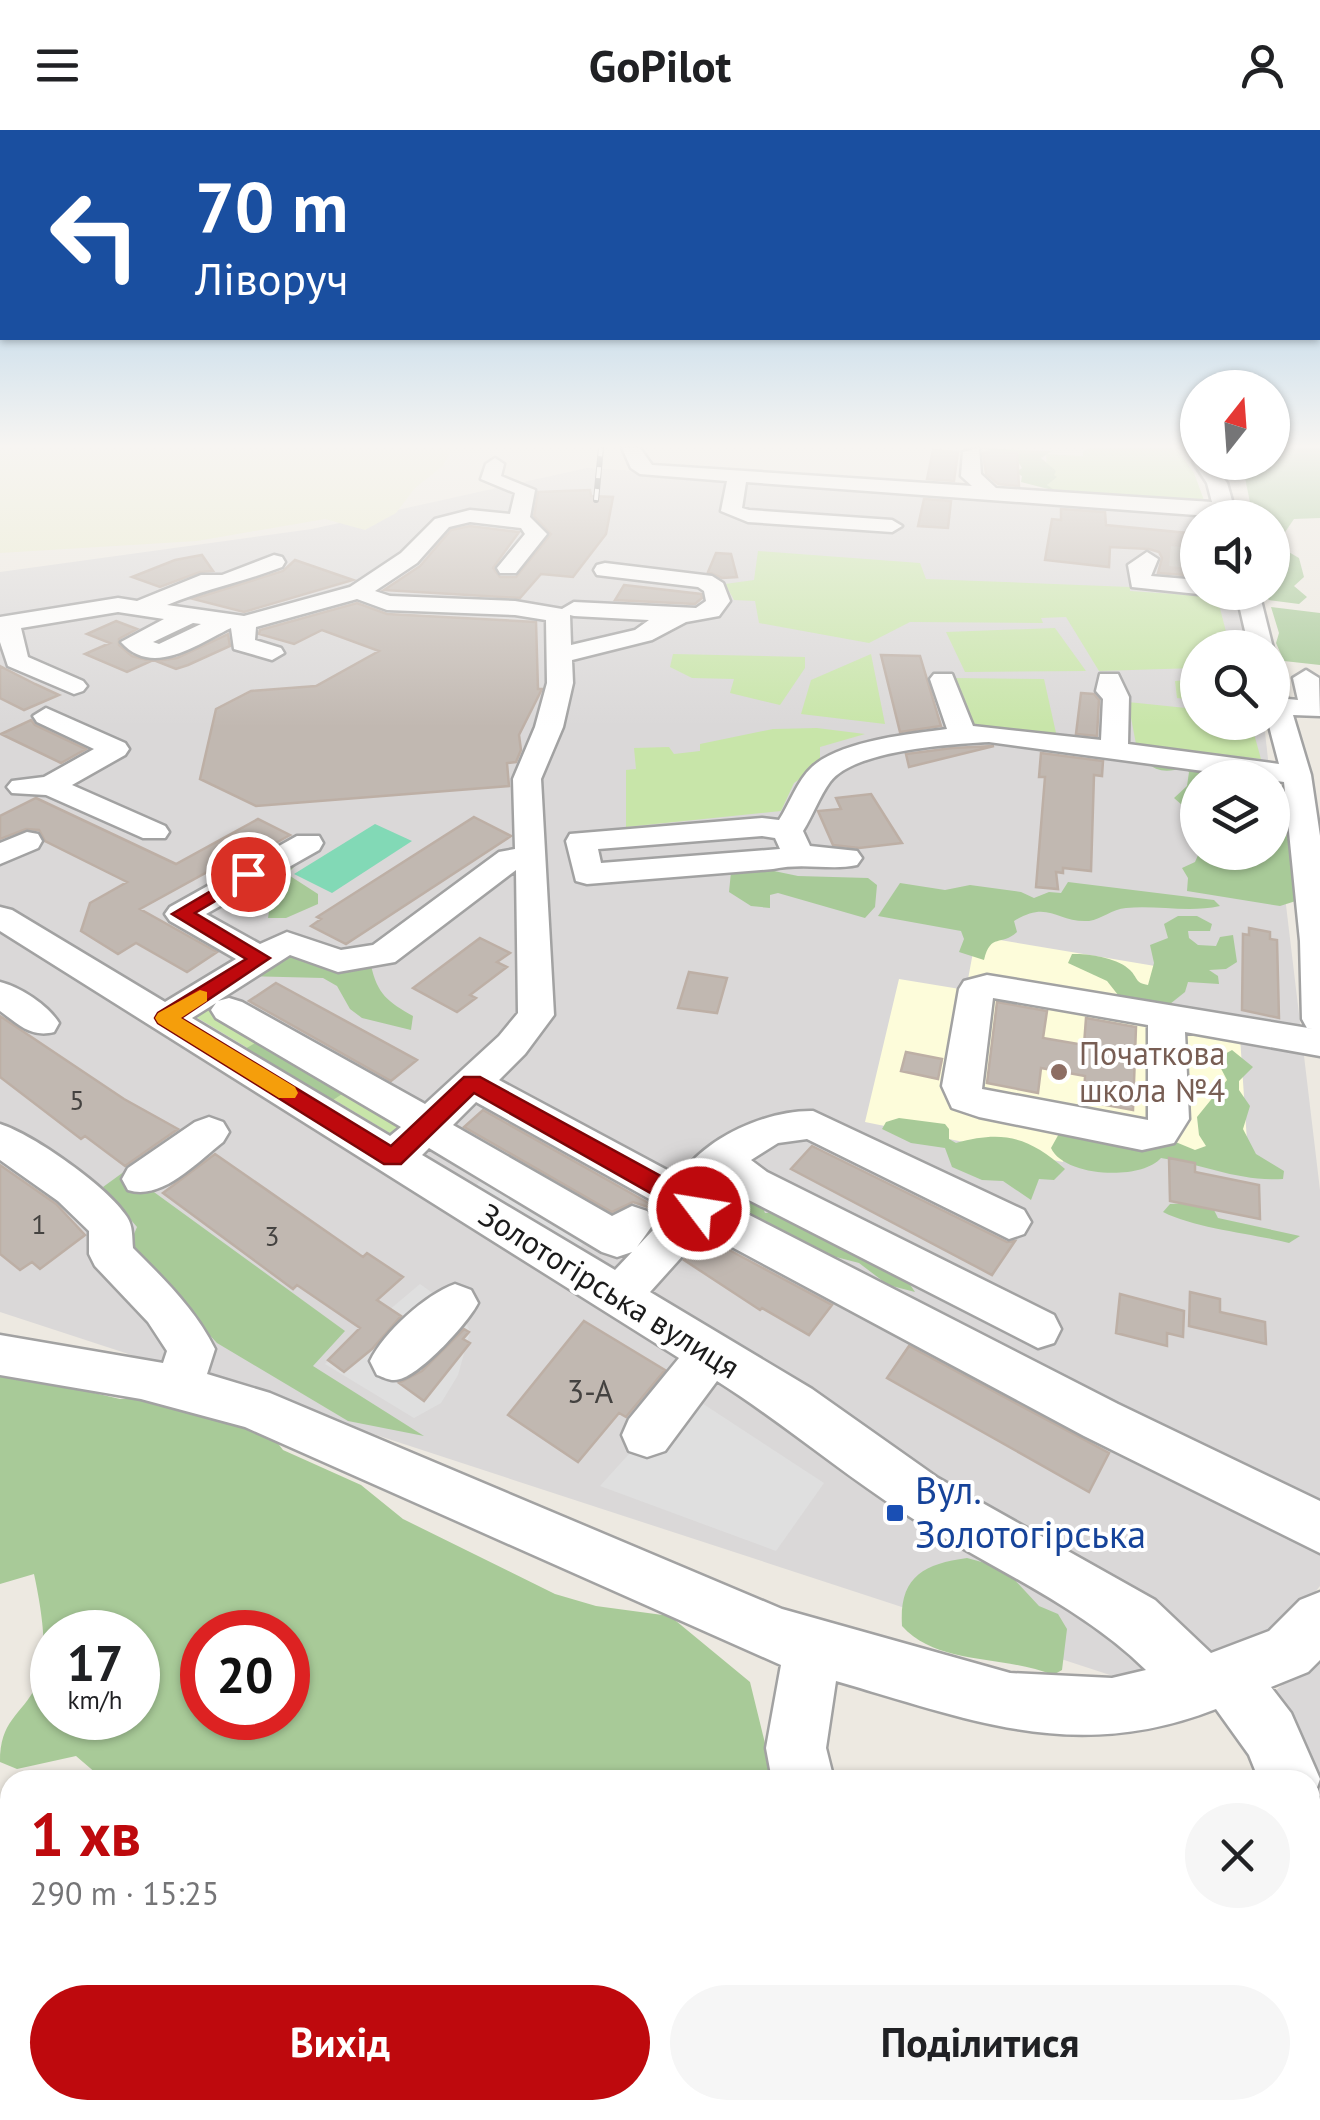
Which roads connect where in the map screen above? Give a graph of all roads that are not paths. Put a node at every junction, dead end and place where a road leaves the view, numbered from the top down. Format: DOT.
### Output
graph roads {
  1 [pos="425,541"];
  2 [pos="530,541"];
  3 [pos="274,562"];
  4 [pos="508,568"];
  5 [pos="1120,568"];
  6 [pos="185,578"];
  7 [pos="94,584"];
  8 [pos="1180,585"];
  9 [pos="358,592"];
  10 [pos="130,606"];
  11 [pos="566,612"];
  12 [pos="190,616"];
  13 [pos="235,622"];
  14 [pos="697,623"];
  15 [pos="3,624"];
  16 [pos="272,654"];
  17 [pos="560,655"];
  18 [pos="1306,678"];
  19 [pos="1110,679"];
  20 [pos="943,680"];
  21 [pos="74,686"];
  22 [pos="1290,707"];
  23 [pos="1290,712"];
  24 [pos="46,716"];
  25 [pos="1320,725"];
  26 [pos="962,734"];
  27 [pos="1290,740"];
  28 [pos="115,749"];
  29 [pos="1114,750"];
  30 [pos="145,761"];
  31 [pos="1305,779"];
  32 [pos="18,788"];
  33 [pos="154,832"];
  34 [pos="792,842"];
  35 [pos="308,843"];
  36 [pos="530,857"];
  37 [pos="846,858"];
  38 [pos="0,917"];
  39 [pos="260,958"];
  40 [pos="0,993"];
  41 [pos="229,1010"];
  42 [pos="1166,1016"];
  43 [pos="166,1018"];
  44 [pos="1320,1019"];
  45 [pos="41,1023"];
  46 [pos="1320,1043"];
  47 [pos="472,1082"];
  48 [pos="428,1126"];
  49 [pos="209,1132"];
  50 [pos="0,1139"];
  51 [pos="393,1158"];
  52 [pos="723,1161"];
  53 [pos="143,1179"];
  54 [pos="699,1208"];
  55 [pos="1009,1222"];
  56 [pos="632,1223"];
  57 [pos="618,1297"];
  58 [pos="456,1303"];
  59 [pos="1038,1329"];
  60 [pos="0,1355"];
  61 [pos="710,1355"];
  62 [pos="394,1361"];
  63 [pos="178,1388"];
  64 [pos="647,1435"];
  65 [pos="1320,1528"];
  66 [pos="1320,1620"];
  67 [pos="814,1646"];
  68 [pos="1215,1680"];
  69 [pos="801,1770"];
  70 [pos="1286,1770"];
  1 -- 9 [label="street"];
  2 -- 4 [label="street"];
  3 -- 10 [label="street"];
  5 -- 8 [label="street"];
  6 -- 10 [label="street"];
  7 -- 15 [label="street"];
  9 -- 11 [label="street"];
  9 -- 13 [label="street"];
  10 -- 12 [label="street"];
  10 -- 15 [label="street"];
  11 -- 11 [label="street"];
  11 -- 17 [label="street"];
  12 -- 13 [label="street"];
  12 -- 13 [label="street"];
  13 -- 16 [label="street"];
  14 -- 17 [label="street"];
  15 -- 21 [label="street"];
  17 -- 36 [label="street"];
  18 -- 22 [label="street"];
  19 -- 29 [label="street"];
  20 -- 26 [label="street"];
  23 -- 25 [label="street"];
  24 -- 28 [label="street"];
  26 -- 29 [label="street"];
  26 -- 34 [label="street"];
  27 -- 31 [label="street"];
  28 -- 30 [label="street"];
  28 -- 32 [label="street"];
  29 -- 31 [label="street"];
  31 -- 44 [label="street"];
  32 -- 33 [label="street"];
  34 -- 34 [label="street"];
  34 -- 37 [label="street"];
  35 -- 39 [label="street"];
  36 -- 39 [label="street"];
  36 -- 47 [label="street"];
  38 -- 43 [label="street, Золотогірська вулиця"];
  39 -- 43 [label="street"];
  40 -- 45 [label="street"];
  41 -- 48 [label="street"];
  42 -- 42 [label="street"];
  42 -- 46 [label="street"];
  43 -- 51 [label="street, Золотогірська вулиця"];
  47 -- 48 [label="street"];
  47 -- 54 [label="street"];
  48 -- 51 [label="street"];
  48 -- 56 [label="street"];
  49 -- 53 [label="street"];
  50 -- 63 [label="street"];
  51 -- 57 [label="street, Золотогірська вулиця"];
  52 -- 54 [label="street"];
  52 -- 55 [label="street"];
  52 -- 59 [label="street"];
  54 -- 57 [label="street"];
  54 -- 65 [label="street"];
  57 -- 61 [label="street, Золотогірська вулиця"];
  58 -- 62 [label="street"];
  60 -- 63 [label="street"];
  61 -- 64 [label="street"];
  61 -- 68 [label="street, Золотогірська вулиця"];
  63 -- 67 [label="street"];
  66 -- 68 [label="street"];
  67 -- 68 [label="street"];
  67 -- 69 [label="street"];
  68 -- 70 [label="street, Золотогірська вулиця"];
}
